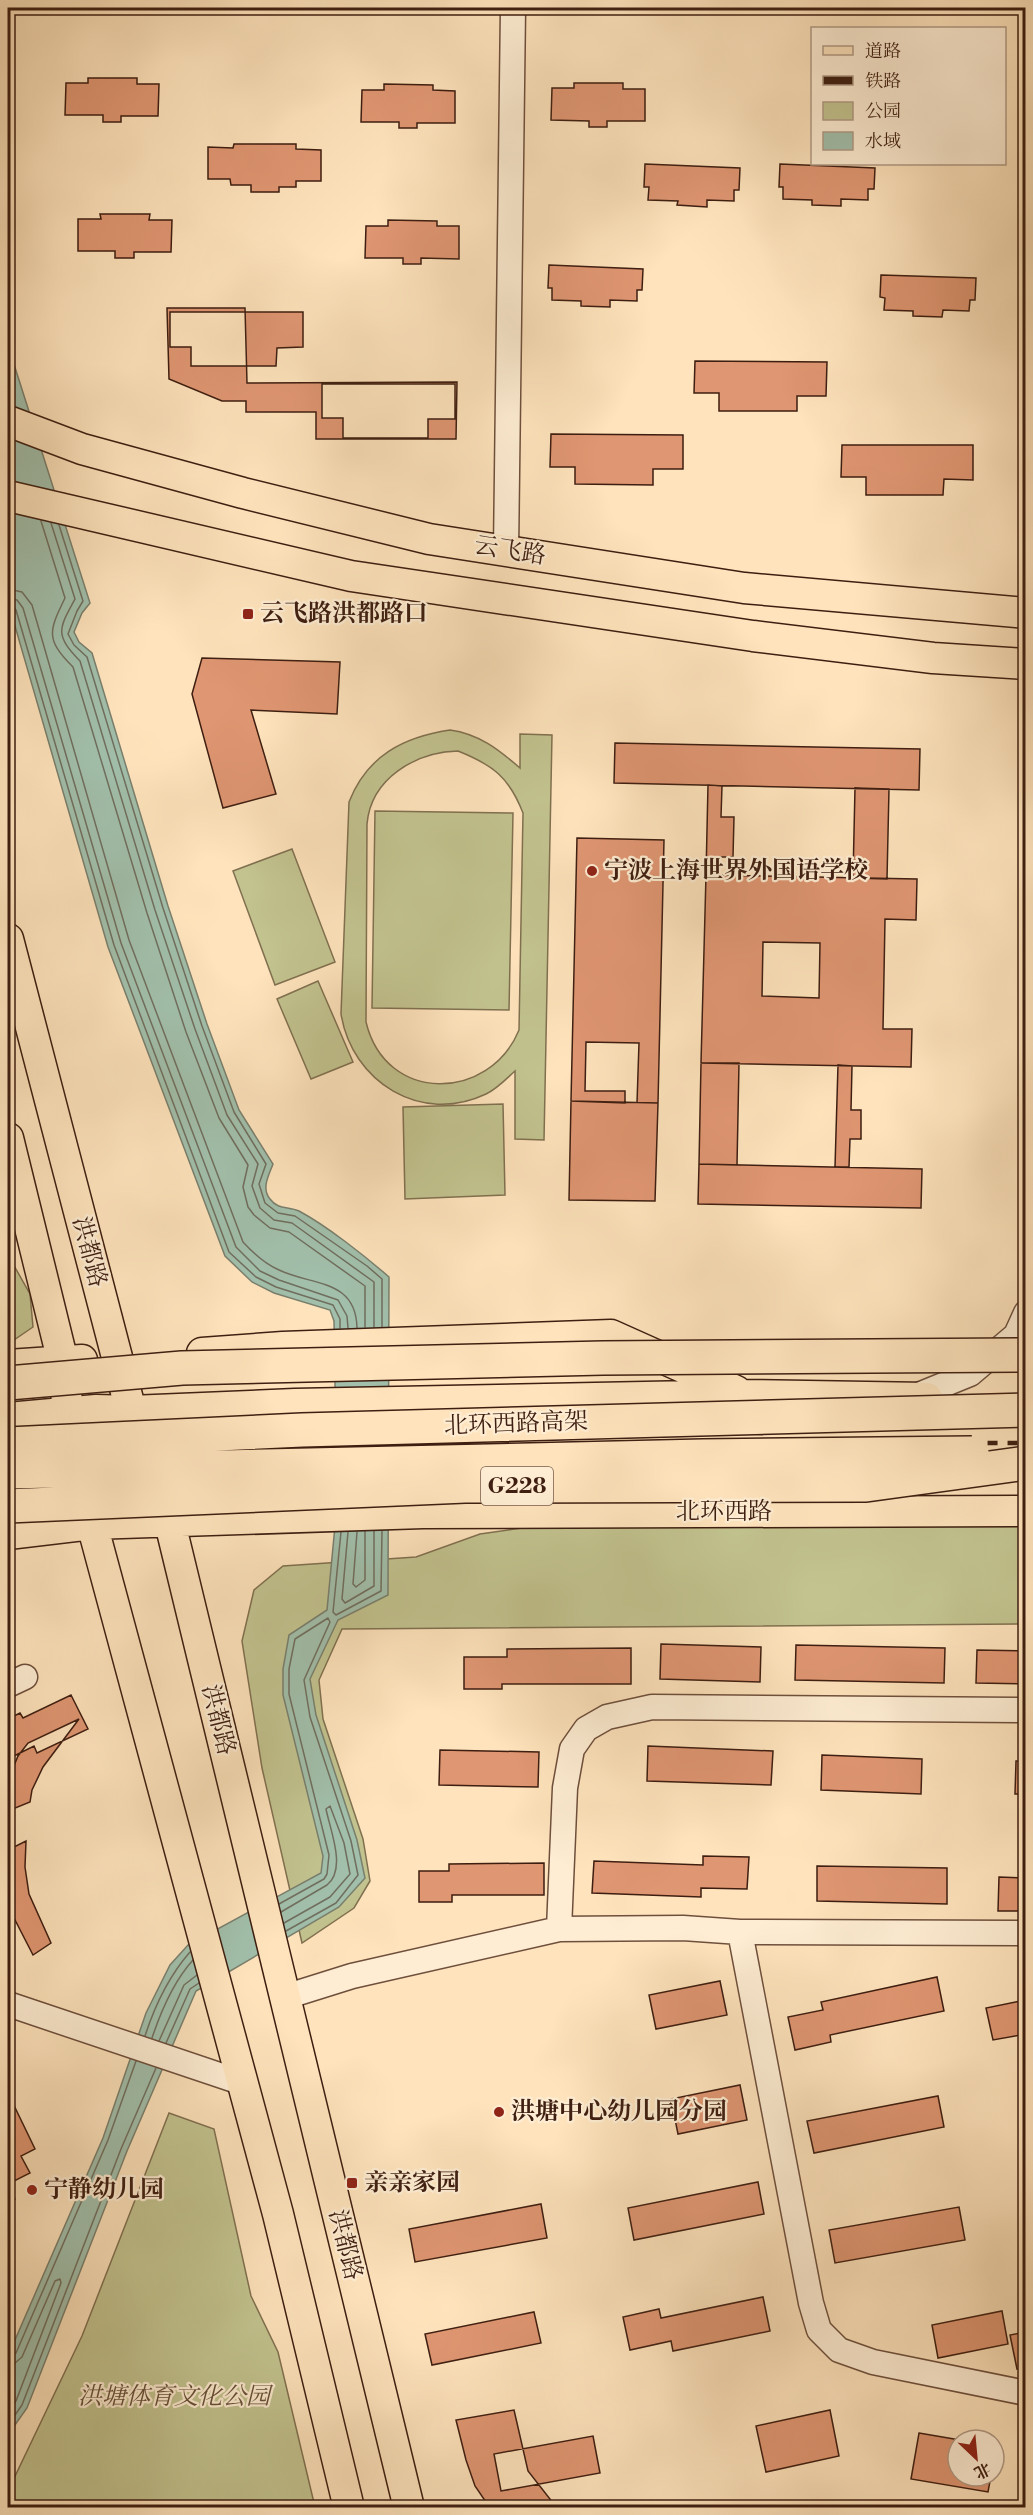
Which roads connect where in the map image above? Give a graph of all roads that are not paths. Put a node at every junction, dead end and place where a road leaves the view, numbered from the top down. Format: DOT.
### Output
graph roads {
  1 [pos="513,8"];
  2 [pos="8,421"];
  3 [pos="8,496"];
  4 [pos="506,551"];
  5 [pos="1026,613"];
  6 [pos="1026,664"];
  7 [pos="8,939"];
  8 [pos="8,1138"];
  9 [pos="1026,1313"];
  10 [pos="1026,1355"];
  11 [pos="117,1358"];
  12 [pos="63,1362"];
  13 [pos="8,1365"];
  14 [pos="8,1383"];
  15 [pos="744,1395"];
  16 [pos="911,1398"];
  17 [pos="1026,1400"];
  18 [pos="1026,1410"];
  19 [pos="131,1411"];
  20 [pos="68,1412"];
  21 [pos="8,1418"];
  22 [pos="8,1444"];
  23 [pos="1026,1452"];
  24 [pos="1026,1463"];
  25 [pos="8,1472"];
  26 [pos="8,1506"];
  27 [pos="1026,1511"];
  28 [pos="170,1523"];
  29 [pos="92,1524"];
  30 [pos="8,1534"];
  31 [pos="1026,1710"];
  32 [pos="559,1929"];
  33 [pos="740,1932"];
  34 [pos="1026,1933"];
  35 [pos="282,1985"];
  36 [pos="8,2004"];
  37 [pos="243,2084"];
  38 [pos="1026,2393"];
  39 [pos="349,2508"];
  40 [pos="409,2508"];
  1 -- 4 [label="street"];
  2 -- 4 [label="main road, 云飞路"];
  3 -- 6 [label="main road, 云飞路"];
  4 -- 5 [label="main road, 云飞路"];
  7 -- 11 [label="main road, 洪都路"];
  8 -- 12 [label="main road"];
  9 -- 16 [label="street"];
  10 -- 14 [label="highway, bridge"];
  11 -- 12 [label="main road"];
  11 -- 15 [label="main road"];
  11 -- 19 [label="main road, 洪都路"];
  12 -- 13 [label="main road"];
  12 -- 20 [label="main road"];
  15 -- 16 [label="main road"];
  15 -- 19 [label="main road"];
  16 -- 17 [label="main road"];
  18 -- 22 [label="highway, 北环西路高架, bridge"];
  19 -- 20 [label="main road"];
  19 -- 28 [label="main road, 洪都路"];
  20 -- 21 [label="main road"];
  20 -- 29 [label="main road"];
  23 -- 25 [label="highway, 北环西路高架, bridge"];
  24 -- 26 [label="highway, G228, bridge"];
  27 -- 28 [label="main road, 北环西路"];
  28 -- 29 [label="main road, 北环西路"];
  28 -- 35 [label="main road, 洪都路"];
  29 -- 30 [label="main road, 北环西路"];
  29 -- 37 [label="main road"];
  31 -- 32 [label="street"];
  32 -- 33 [label="street"];
  32 -- 35 [label="street"];
  33 -- 34 [label="street"];
  33 -- 38 [label="street"];
  35 -- 40 [label="main road, 洪都路"];
  36 -- 37 [label="street"];
  37 -- 39 [label="main road"];
}
